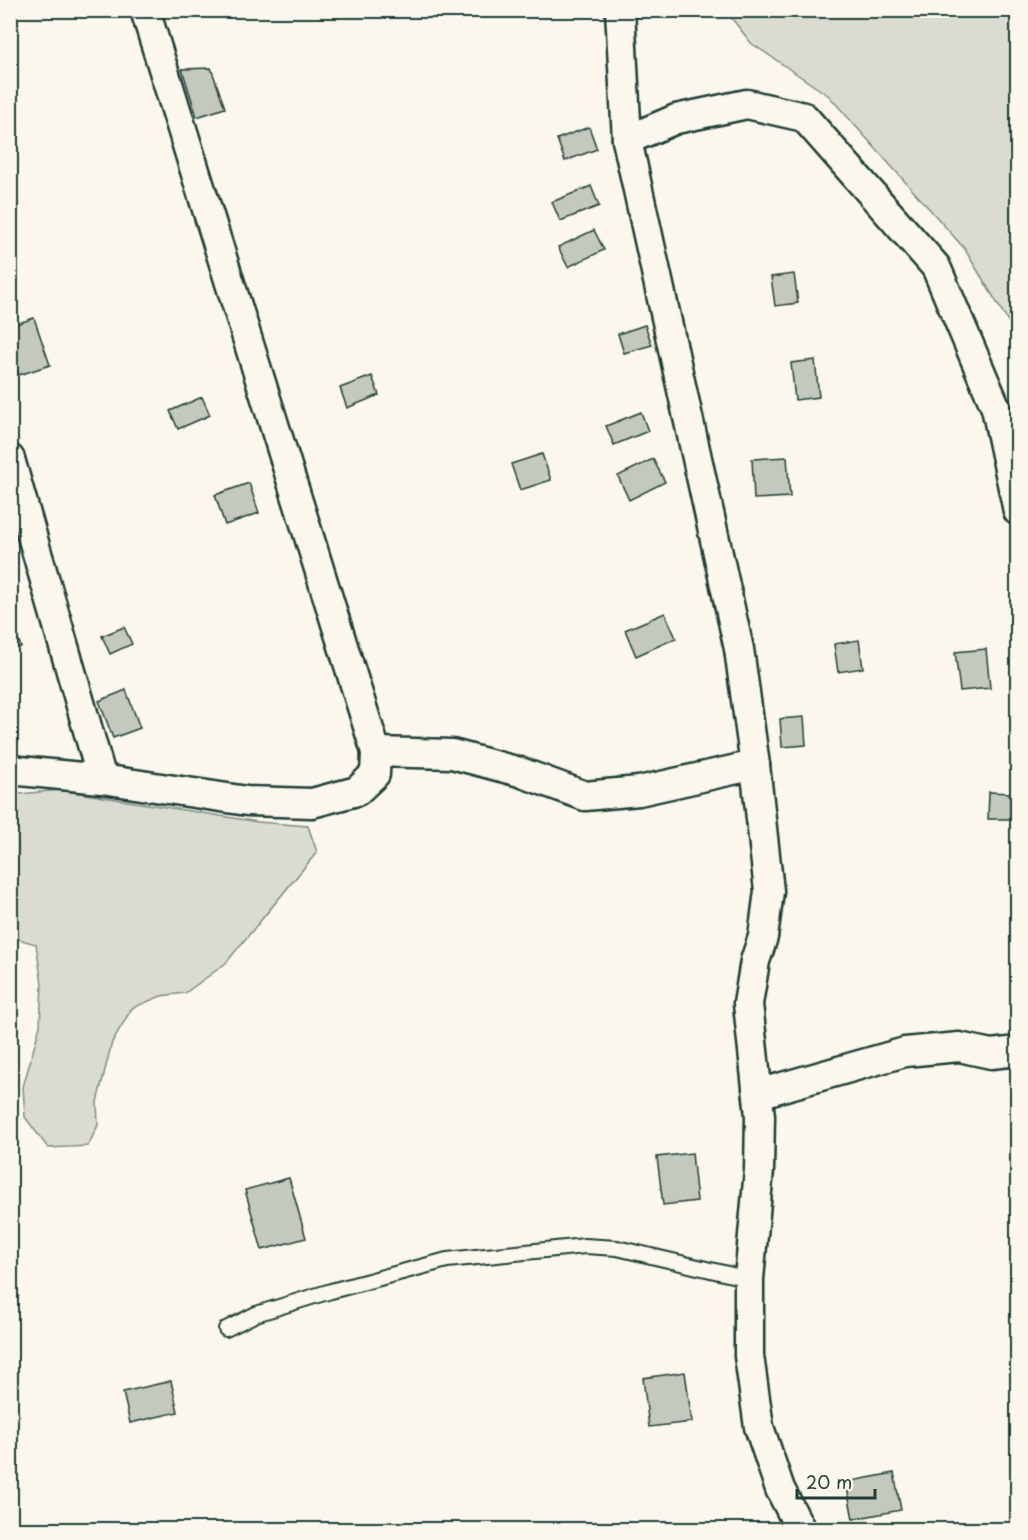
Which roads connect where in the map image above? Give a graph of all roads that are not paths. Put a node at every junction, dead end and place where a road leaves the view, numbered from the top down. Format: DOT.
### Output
graph roads {
  1 [pos="145,10"];
  2 [pos="620,10"];
  3 [pos="627,140"];
  4 [pos="10,459"];
  5 [pos="1017,511"];
  6 [pos="376,752"];
  7 [pos="755,765"];
  8 [pos="10,769"];
  9 [pos="102,779"];
  10 [pos="1017,1051"];
  11 [pos="758,1094"];
  12 [pos="749,1279"];
  13 [pos="226,1329"];
  14 [pos="801,1530"];
  1 -- 6 [label="street"];
  2 -- 3 [label="street"];
  3 -- 5 [label="street"];
  3 -- 7 [label="street"];
  4 -- 9 [label="street"];
  6 -- 7 [label="street"];
  6 -- 9 [label="street"];
  7 -- 11 [label="street"];
  8 -- 9 [label="street"];
  10 -- 11 [label="street"];
  11 -- 12 [label="street"];
  12 -- 13 [label="lane"];
  12 -- 14 [label="street"];
}
